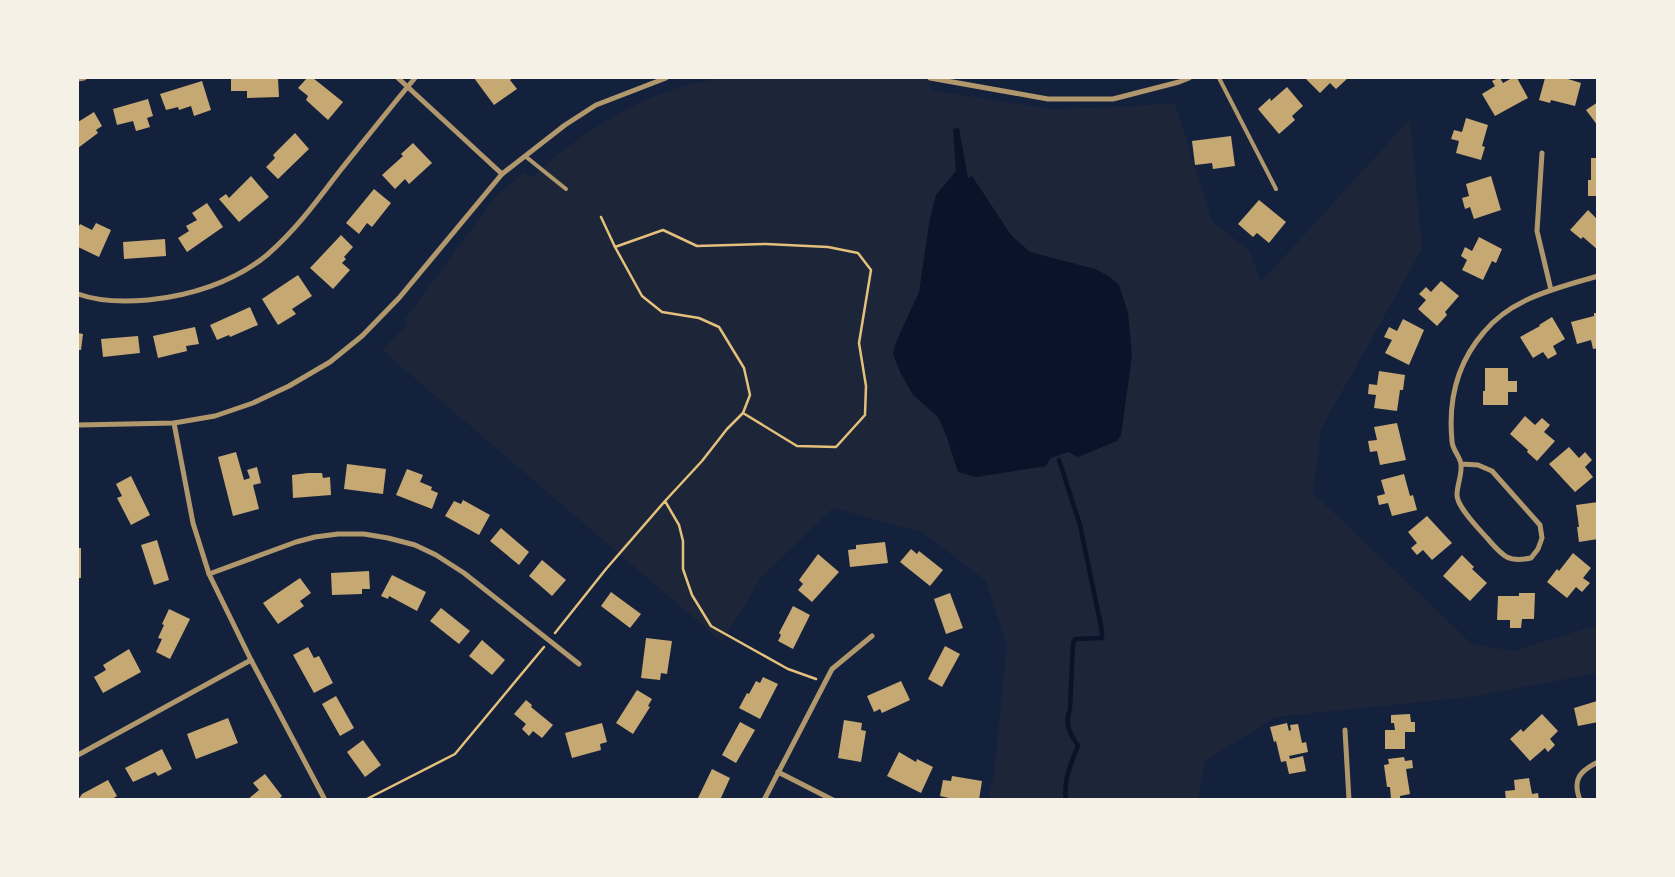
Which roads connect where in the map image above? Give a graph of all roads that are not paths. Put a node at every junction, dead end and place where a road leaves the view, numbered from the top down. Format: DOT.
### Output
graph roads {
  1 [pos="84,78"];
  2 [pos="398,78"];
  3 [pos="415,78"];
  4 [pos="666,78"];
  5 [pos="930,78"];
  6 [pos="1189,78"];
  7 [pos="1219,78"];
  8 [pos="78,80"];
  9 [pos="408,86"];
  10 [pos="1542,153"];
  11 [pos="525,156"];
  12 [pos="502,174"];
  13 [pos="566,189"];
  14 [pos="1276,189"];
  15 [pos="1598,276"];
  16 [pos="1551,290"];
  17 [pos="78,294"];
  18 [pos="174,423"];
  19 [pos="78,425"];
  20 [pos="1462,464"];
  21 [pos="209,574"];
  22 [pos="872,636"];
  23 [pos="250,660"];
  24 [pos="579,664"];
  25 [pos="1345,730"];
  26 [pos="78,755"];
  27 [pos="1598,762"];
  28 [pos="778,772"];
  29 [pos="325,800"];
  30 [pos="764,800"];
  31 [pos="833,800"];
  32 [pos="1349,800"];
  33 [pos="1580,800"];
  1 -- 8 [label="street"];
  2 -- 9 [label="street"];
  3 -- 9 [label="street"];
  4 -- 11 [label="street"];
  5 -- 6 [label="street"];
  7 -- 14 [label="lane"];
  9 -- 12 [label="street"];
  9 -- 17 [label="street"];
  10 -- 16 [label="street"];
  11 -- 12 [label="street"];
  11 -- 13 [label="lane"];
  12 -- 18 [label="street"];
  15 -- 16 [label="street"];
  16 -- 20 [label="street"];
  18 -- 19 [label="street"];
  18 -- 21 [label="street"];
  20 -- 20 [label="street"];
  21 -- 23 [label="street"];
  21 -- 24 [label="street"];
  22 -- 28 [label="street"];
  23 -- 26 [label="street"];
  23 -- 29 [label="street"];
  25 -- 32 [label="street"];
  27 -- 33 [label="street"];
  28 -- 30 [label="street"];
  28 -- 31 [label="street"];
}
